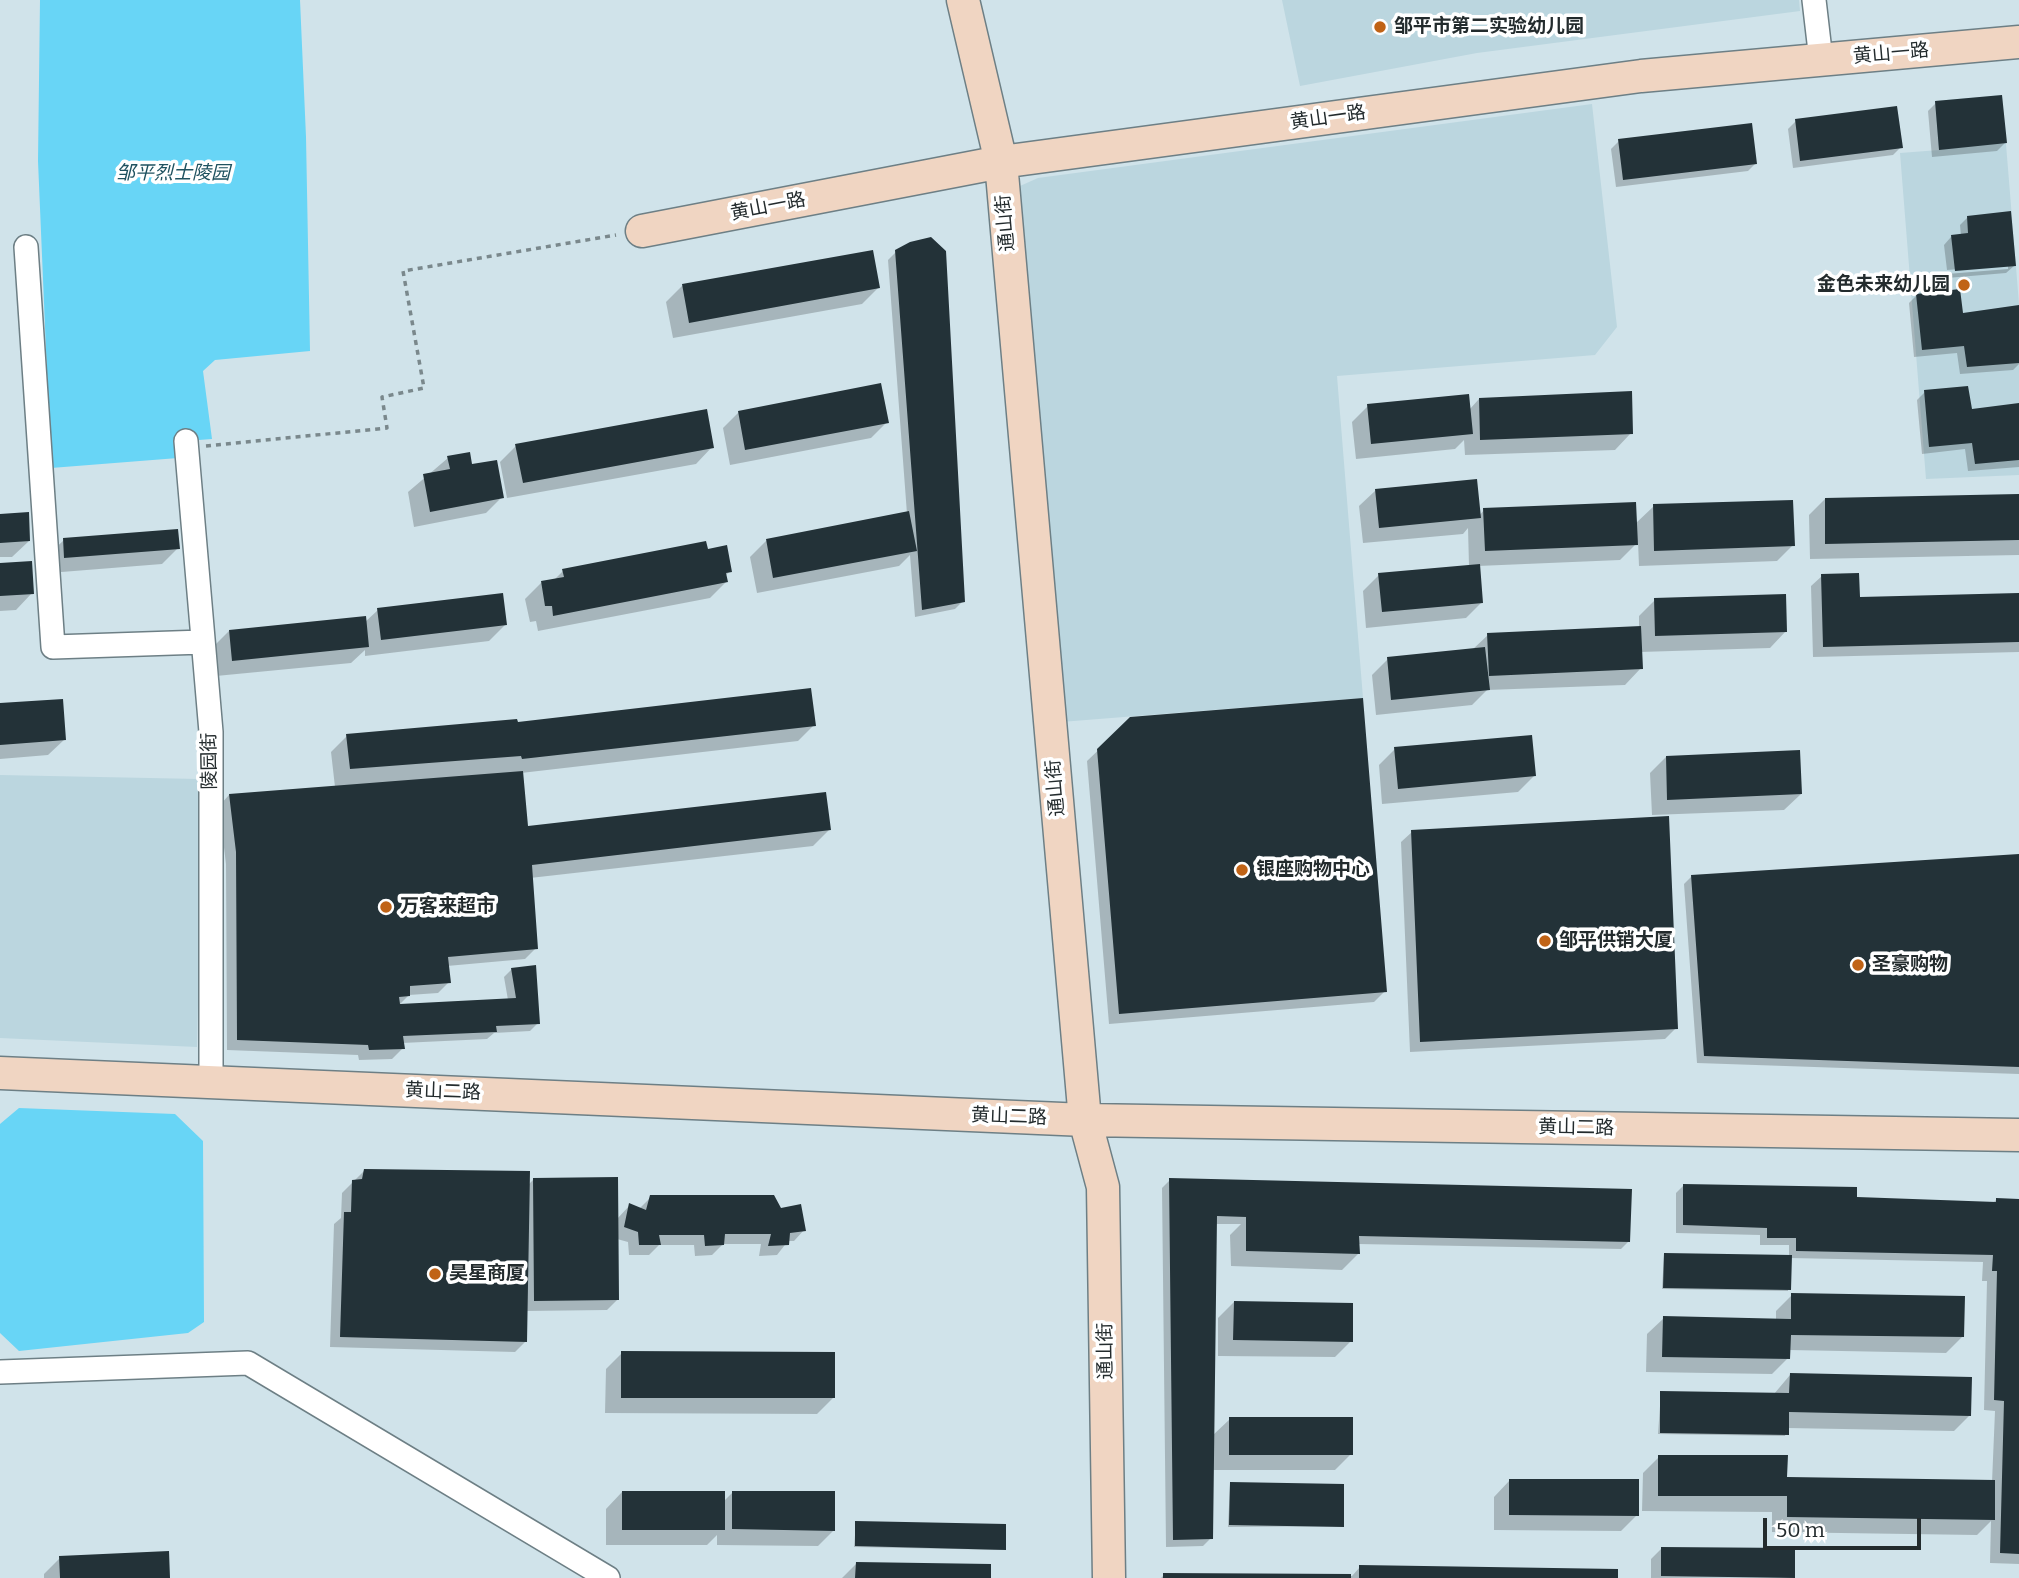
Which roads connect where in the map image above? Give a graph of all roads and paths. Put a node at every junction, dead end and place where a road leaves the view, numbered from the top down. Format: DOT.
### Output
graph roads {
  1 [pos="964,0"];
  2 [pos="1814,0"];
  3 [pos="2019,42"];
  4 [pos="1821,60"];
  5 [pos="1000,162"];
  6 [pos="642,231"];
  7 [pos="26,247"];
  8 [pos="186,444"];
  9 [pos="203,642"];
  10 [pos="0,1073"];
  11 [pos="211,1082"];
  12 [pos="1085,1120"];
  13 [pos="2019,1135"];
  14 [pos="0,1372"];
  15 [pos="608,1578"];
  16 [pos="1109,1578"];
  1 -- 5 [label="street, 通山街"];
  2 -- 4 [label="street"];
  3 -- 4 [label="street, 黄山一路"];
  4 -- 5 [label="street, 黄山一路"];
  5 -- 6 [label="street, 黄山一路"];
  5 -- 12 [label="street, 通山街"];
  6 -- 8 [label="path"];
  7 -- 9 [label="street"];
  8 -- 9 [label="street, 陵园街"];
  9 -- 11 [label="street, 陵园街"];
  10 -- 11 [label="street, 黄山二路"];
  11 -- 12 [label="street, 黄山二路"];
  12 -- 13 [label="street, 黄山二路"];
  12 -- 16 [label="street, 通山街"];
  14 -- 15 [label="street"];
}
